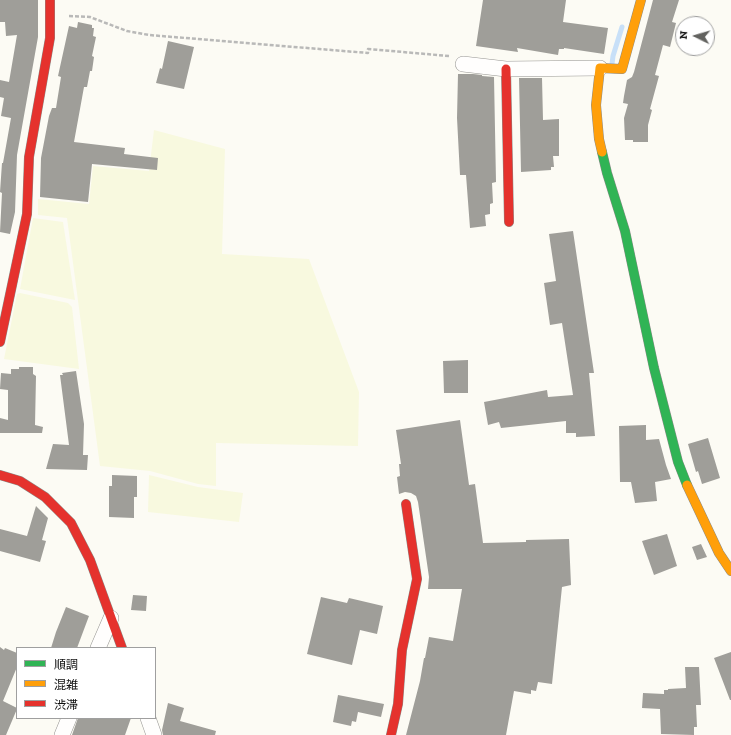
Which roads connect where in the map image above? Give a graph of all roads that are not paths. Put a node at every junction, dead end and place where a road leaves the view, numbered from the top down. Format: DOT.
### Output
graph roads {
  1 [pos="50,0"];
  2 [pos="641,0"];
  3 [pos="463,64"];
  4 [pos="600,68"];
  5 [pos="506,69"];
  6 [pos="509,222"];
  7 [pos="0,342"];
  8 [pos="0,475"];
  9 [pos="406,504"];
  10 [pos="731,571"];
  11 [pos="111,618"];
  12 [pos="98,647"];
  13 [pos="122,647"];
  14 [pos="69,719"];
  15 [pos="148,719"];
  16 [pos="62,735"];
  17 [pos="154,735"];
  18 [pos="391,735"];
  1 -- 7 [label="street"];
  2 -- 4 [label="street"];
  3 -- 5 [label="street"];
  4 -- 5 [label="street"];
  4 -- 10 [label="street"];
  5 -- 6 [label="street"];
  8 -- 11 [label="street"];
  9 -- 18 [label="street"];
  11 -- 12 [label="street"];
  11 -- 13 [label="street"];
  14 -- 16 [label="street"];
  15 -- 17 [label="street"];
}
